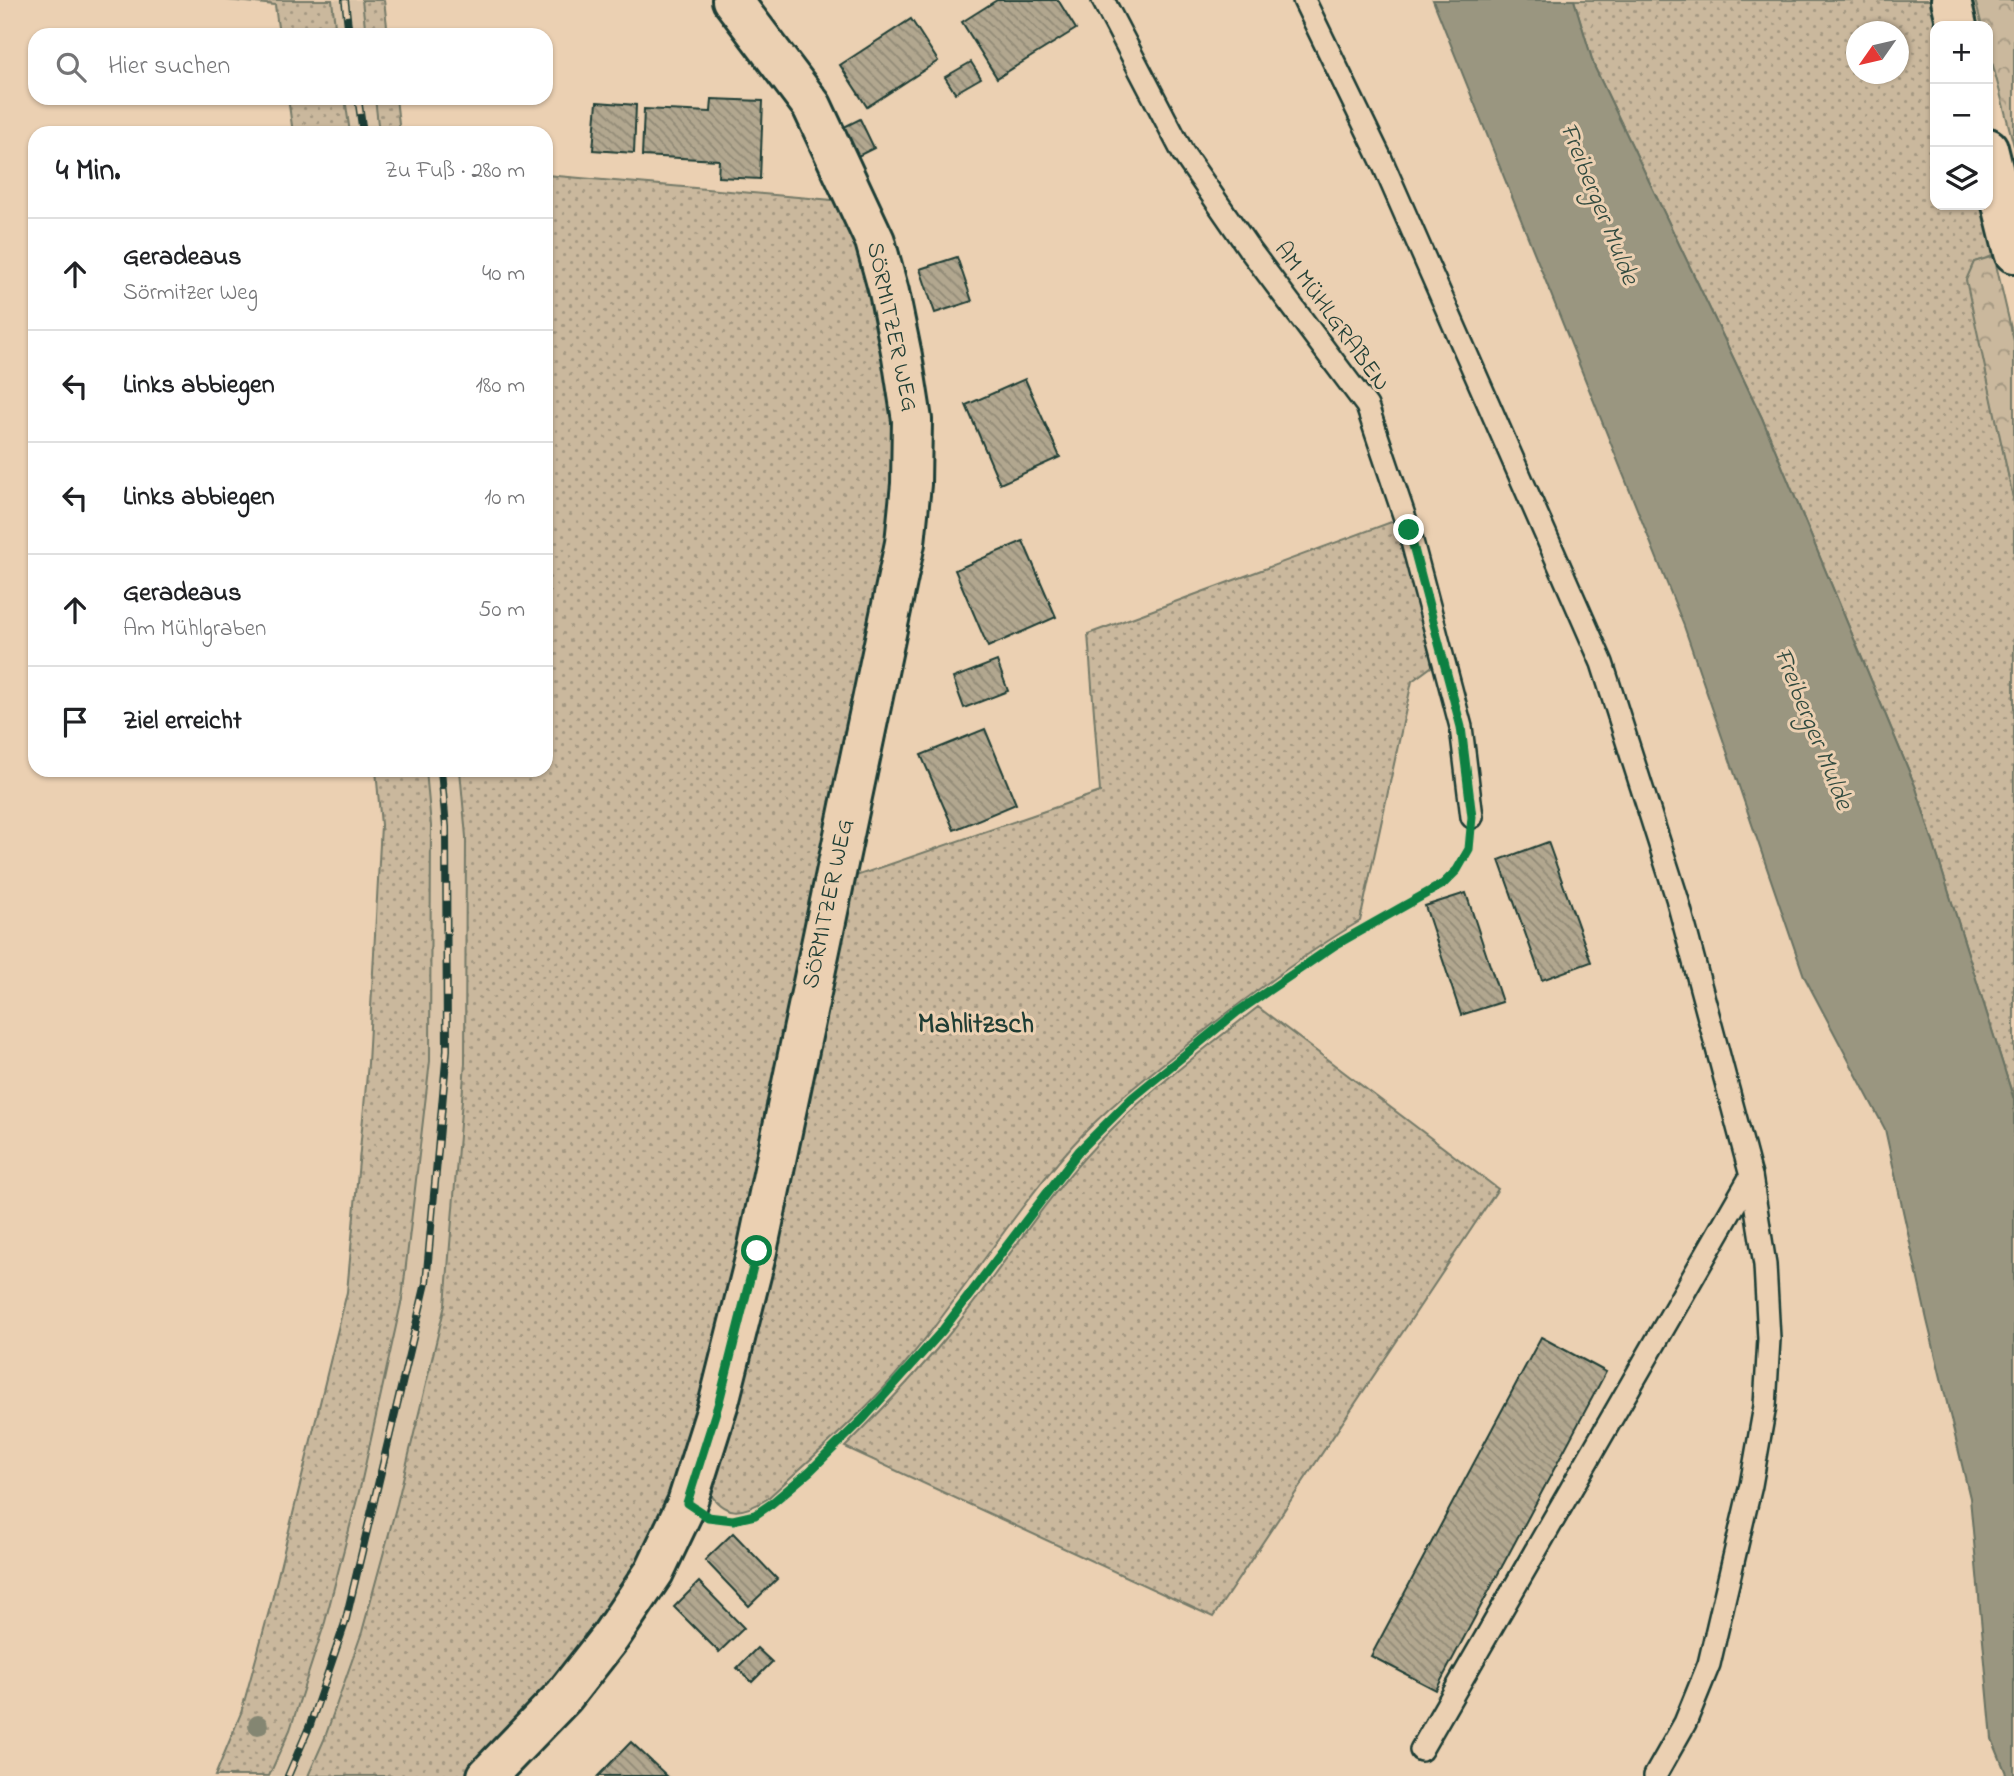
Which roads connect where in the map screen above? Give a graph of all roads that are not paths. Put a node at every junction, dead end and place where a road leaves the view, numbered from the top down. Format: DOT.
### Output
graph roads {
  1 [pos="732,0"];
  2 [pos="1103,0"];
  3 [pos="1304,0"];
  4 [pos="1951,0"];
  5 [pos="1956,21"];
  6 [pos="1993,168"];
  7 [pos="2014,253"];
  8 [pos="1472,817"];
  9 [pos="1751,1176"];
  10 [pos="1421,1750"];
  11 [pos="487,1776"];
  12 [pos="1655,1776"];
  1 -- 11 [label="street, SÖRMITZER WEG"];
  2 -- 8 [label="lane, AM MÜHLGRABEN"];
  3 -- 9 [label="lane"];
  4 -- 5 [label="street"];
  6 -- 7 [label="street"];
  9 -- 10 [label="lane"];
  9 -- 12 [label="lane"];
}
